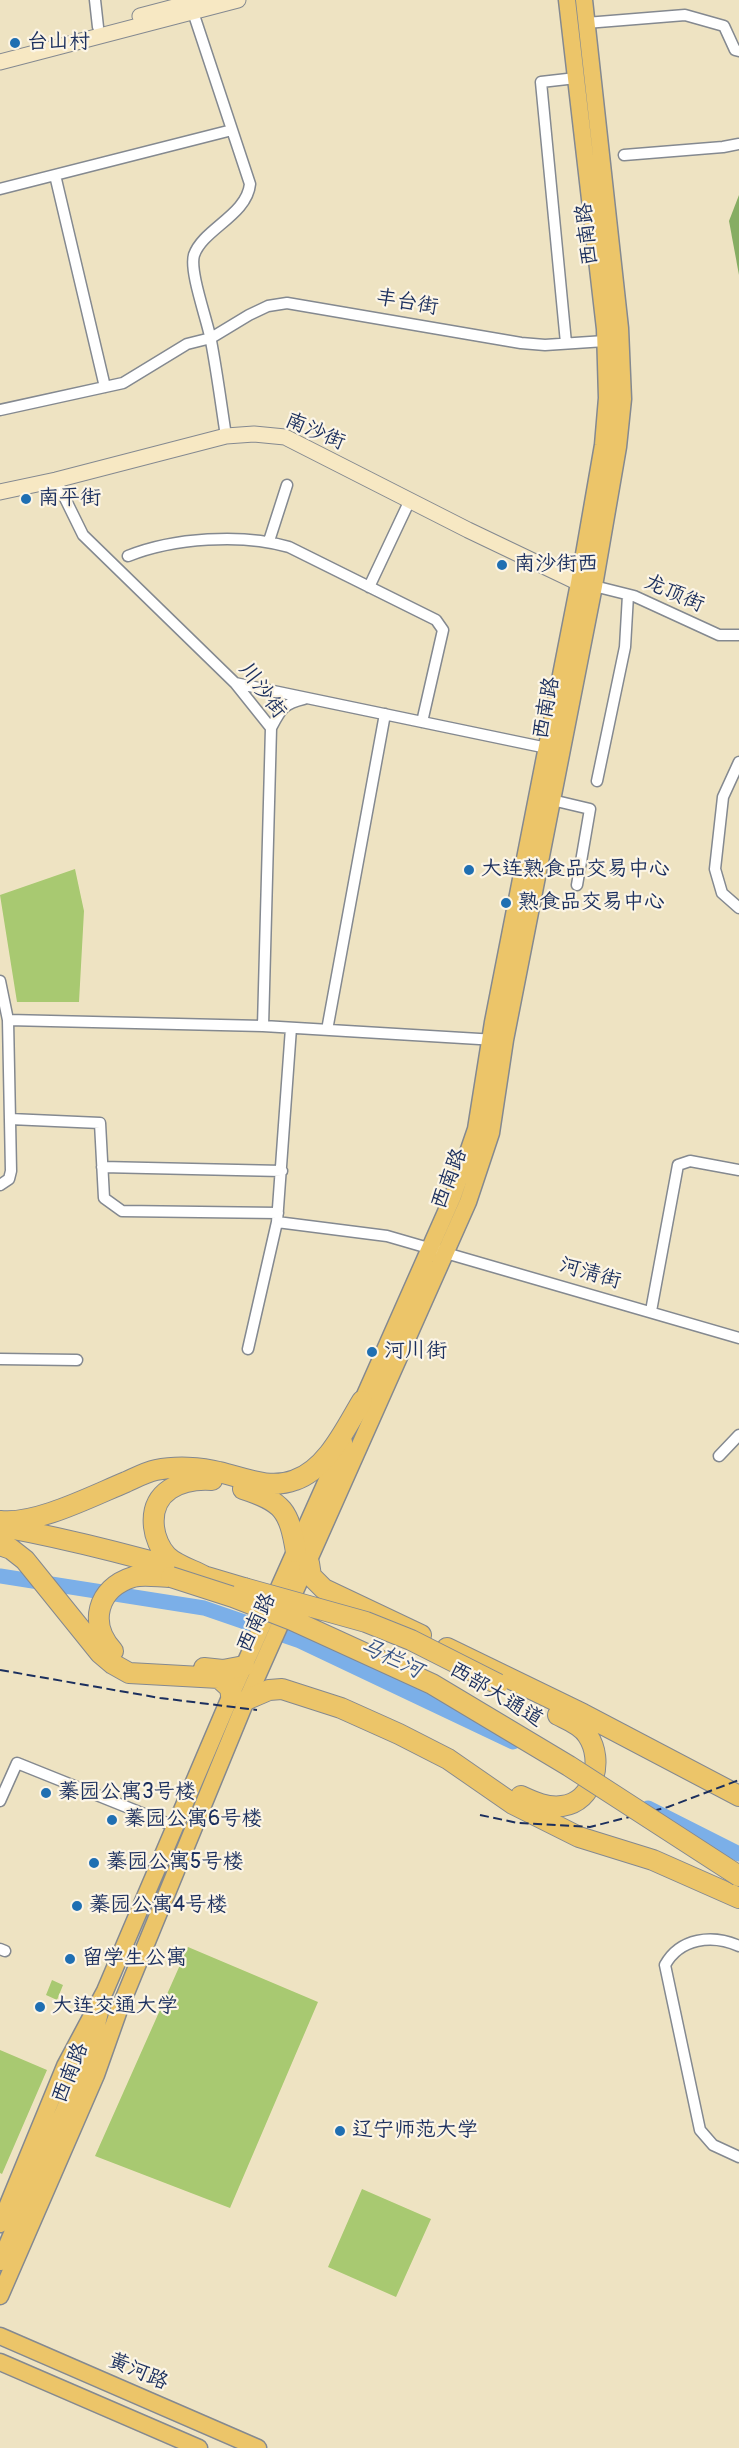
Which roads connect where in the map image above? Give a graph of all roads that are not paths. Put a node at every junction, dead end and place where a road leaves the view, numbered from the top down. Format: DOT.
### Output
graph roads {
  1 [pos="95,0"];
  2 [pos="238,0"];
  3 [pos="567,0"];
  4 [pos="584,0"];
  5 [pos="193,4"];
  6 [pos="586,23"];
  7 [pos="98,27"];
  8 [pos="739,51"];
  9 [pos="0,52"];
  10 [pos="0,62"];
  11 [pos="576,78"];
  12 [pos="232,130"];
  13 [pos="739,144"];
  14 [pos="624,155"];
  15 [pos="55,175"];
  16 [pos="0,189"];
  17 [pos="211,338"];
  18 [pos="605,341"];
  19 [pos="566,343"];
  20 [pos="105,387"];
  21 [pos="0,410"];
  22 [pos="226,436"];
  23 [pos="56,480"];
  24 [pos="287,485"];
  25 [pos="0,492"];
  26 [pos="410,500"];
  27 [pos="269,541"];
  28 [pos="128,556"];
  29 [pos="586,584"];
  30 [pos="369,587"];
  31 [pos="628,595"];
  32 [pos="739,635"];
  33 [pos="235,683"];
  34 [pos="307,698"];
  35 [pos="385,714"];
  36 [pos="422,722"];
  37 [pos="271,728"];
  38 [pos="547,748"];
  39 [pos="739,762"];
  40 [pos="597,781"];
  41 [pos="552,800"];
  42 [pos="577,885"];
  43 [pos="739,909"];
  44 [pos="0,981"];
  45 [pos="2,1001"];
  46 [pos="8,1020"];
  47 [pos="263,1026"];
  48 [pos="291,1028"];
  49 [pos="327,1030"];
  50 [pos="498,1040"];
  51 [pos="10,1119"];
  52 [pos="102,1167"];
  53 [pos="739,1170"];
  54 [pos="282,1171"];
  55 [pos="0,1185"];
  56 [pos="278,1218"];
  57 [pos="429,1249"];
  58 [pos="445,1254"];
  59 [pos="651,1311"];
  60 [pos="739,1338"];
  61 [pos="248,1349"];
  62 [pos="0,1359"];
  63 [pos="77,1360"];
  64 [pos="362,1401"];
  65 [pos="739,1435"];
  66 [pos="719,1456"];
  67 [pos="0,1521"];
  68 [pos="0,1526"];
  69 [pos="0,1537"];
  70 [pos="0,1545"];
  71 [pos="303,1557"];
  72 [pos="204,1576"];
  73 [pos="171,1577"];
  74 [pos="244,1588"];
  75 [pos="250,1665"];
  76 [pos="239,1697"];
  77 [pos="474,1778"];
  78 [pos="739,1796"];
  79 [pos="0,1801"];
  80 [pos="174,1826"];
  81 [pos="739,1864"];
  82 [pos="739,1876"];
  83 [pos="739,1898"];
  84 [pos="739,1946"];
  85 [pos="105,1991"];
  86 [pos="123,2001"];
  87 [pos="93,2042"];
  88 [pos="739,2157"];
  89 [pos="0,2224"];
  90 [pos="0,2262"];
  91 [pos="0,2296"];
  92 [pos="0,2336"];
  93 [pos="0,2362"];
  94 [pos="199,2448"];
  95 [pos="258,2448"];
  1 -- 7 [label="street"];
  2 -- 5 [label="street"];
  3 -- 11 [label="main road, 西南路"];
  4 -- 6 [label="main road, 西南路"];
  5 -- 7 [label="street"];
  5 -- 10 [label="street"];
  5 -- 12 [label="street"];
  6 -- 8 [label="street"];
  6 -- 29 [label="main road, 西南路"];
  7 -- 9 [label="street"];
  11 -- 18 [label="main road, 西南路"];
  11 -- 19 [label="street"];
  12 -- 15 [label="street"];
  12 -- 17 [label="street"];
  13 -- 14 [label="street"];
  15 -- 16 [label="street"];
  15 -- 20 [label="street"];
  17 -- 19 [label="street, 丰台街"];
  17 -- 20 [label="street, 丰台街"];
  17 -- 22 [label="street"];
  18 -- 19 [label="street, 丰台街"];
  18 -- 29 [label="main road, 西南路"];
  20 -- 21 [label="street, 丰台街"];
  22 -- 23 [label="street, 南沙街"];
  22 -- 26 [label="street, 南沙街"];
  23 -- 25 [label="street, 南沙街"];
  23 -- 33 [label="street, 川沙街"];
  24 -- 27 [label="street"];
  26 -- 29 [label="street, 南沙街"];
  26 -- 30 [label="street"];
  27 -- 28 [label="street"];
  27 -- 30 [label="street"];
  29 -- 31 [label="street, 龙顶街"];
  29 -- 38 [label="main road, 西南路"];
  29 -- 41 [label="main road, 西南路"];
  30 -- 36 [label="street"];
  31 -- 32 [label="street, 龙顶街"];
  31 -- 40 [label="street"];
  33 -- 34 [label="street"];
  33 -- 37 [label="street, 川沙街"];
  34 -- 35 [label="street"];
  34 -- 37 [label="street"];
  35 -- 36 [label="street"];
  35 -- 49 [label="street"];
  36 -- 38 [label="street"];
  37 -- 47 [label="street, 川沙街"];
  38 -- 50 [label="main road, 西南路"];
  39 -- 43 [label="street"];
  41 -- 42 [label="street"];
  41 -- 50 [label="main road, 西南路"];
  44 -- 45 [label="street"];
  45 -- 46 [label="street"];
  46 -- 47 [label="street"];
  46 -- 51 [label="street"];
  47 -- 48 [label="street"];
  48 -- 49 [label="street"];
  48 -- 54 [label="street"];
  49 -- 50 [label="street"];
  50 -- 57 [label="main road, 西南路"];
  50 -- 58 [label="main road, 西南路"];
  51 -- 52 [label="street"];
  51 -- 55 [label="street"];
  52 -- 54 [label="street"];
  52 -- 56 [label="street, 河清街"];
  53 -- 59 [label="street"];
  54 -- 56 [label="street"];
  56 -- 57 [label="street, 河清街"];
  56 -- 61 [label="street"];
  57 -- 58 [label="street, 河清街"];
  57 -- 64 [label="main road, 西南路"];
  58 -- 59 [label="street, 河清街"];
  58 -- 71 [label="main road, 西南路"];
  59 -- 60 [label="street, 河清街"];
  62 -- 63 [label="street"];
  64 -- 67 [label="highway"];
  64 -- 71 [label="main road, 西南路"];
  65 -- 66 [label="street"];
  68 -- 72 [label="highway, 西部大通道"];
  69 -- 73 [label="highway, 西部大通道"];
  70 -- 76 [label="highway"];
  71 -- 72 [label="highway"];
  71 -- 75 [label="main road, 西南路, bridge"];
  71 -- 78 [label="highway"];
  72 -- 74 [label="highway, 西部大通道"];
  73 -- 75 [label="highway"];
  73 -- 82 [label="highway, 西部大通道, bridge"];
  74 -- 77 [label="highway, bridge"];
  74 -- 81 [label="highway, 西部大通道, bridge"];
  75 -- 76 [label="main road, 西南路"];
  76 -- 77 [label="highway"];
  76 -- 80 [label="main road, 西南路"];
  76 -- 86 [label="main road, 西南路"];
  77 -- 83 [label="highway"];
  79 -- 80 [label="street"];
  80 -- 85 [label="main road, 西南路"];
  84 -- 88 [label="street"];
  85 -- 87 [label="main road"];
  85 -- 89 [label="main road, 西南路"];
  86 -- 87 [label="main road"];
  86 -- 91 [label="main road, 西南路"];
  87 -- 90 [label="main road, 西南路"];
  92 -- 95 [label="main road, 黄河路"];
  93 -- 94 [label="main road"];
}
